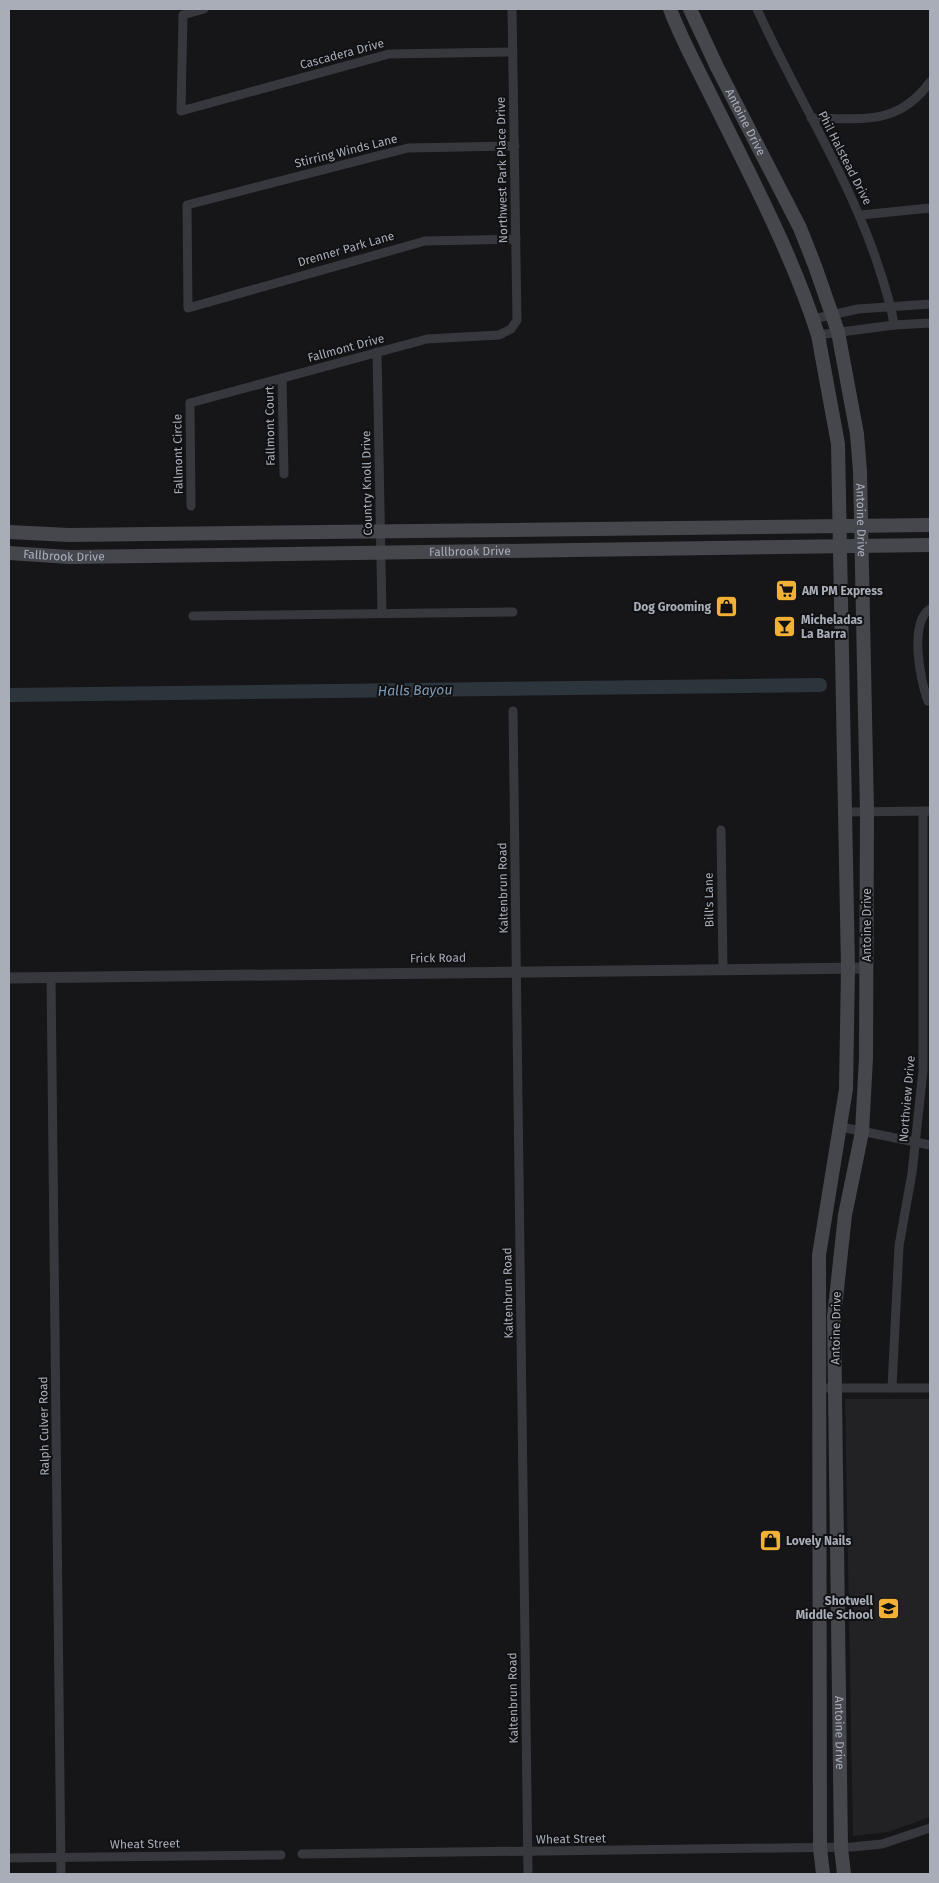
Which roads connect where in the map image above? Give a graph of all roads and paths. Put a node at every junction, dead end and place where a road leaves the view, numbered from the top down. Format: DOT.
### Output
graph roads {
  1 [pos="204,9"];
  2 [pos="512,9"];
  3 [pos="670,9"];
  4 [pos="690,9"];
  5 [pos="757,9"];
  6 [pos="512,52"];
  7 [pos="930,82"];
  8 [pos="811,118"];
  9 [pos="515,146"];
  10 [pos="758,147"];
  11 [pos="740,156"];
  12 [pos="930,208"];
  13 [pos="861,215"];
  14 [pos="516,239"];
  15 [pos="930,304"];
  16 [pos="892,306"];
  17 [pos="188,308"];
  18 [pos="832,315"];
  19 [pos="813,319"];
  20 [pos="930,323"];
  21 [pos="894,325"];
  22 [pos="511,329"];
  23 [pos="838,332"];
  24 [pos="818,334"];
  25 [pos="377,352"];
  26 [pos="282,378"];
  27 [pos="190,403"];
  28 [pos="284,474"];
  29 [pos="191,506"];
  30 [pos="930,525"];
  31 [pos="841,527"];
  32 [pos="861,527"];
  33 [pos="636,529"];
  34 [pos="381,531"];
  35 [pos="9,532"];
  36 [pos="930,545"];
  37 [pos="840,546"];
  38 [pos="862,546"];
  39 [pos="636,548"];
  40 [pos="381,552"];
  41 [pos="9,553"];
  42 [pos="930,609"];
  43 [pos="513,612"];
  44 [pos="382,613"];
  45 [pos="193,616"];
  46 [pos="930,701"];
  47 [pos="513,711"];
  48 [pos="927,811"];
  49 [pos="846,812"];
  50 [pos="867,812"];
  51 [pos="721,830"];
  52 [pos="848,968"];
  53 [pos="867,968"];
  54 [pos="723,969"];
  55 [pos="516,971"];
  56 [pos="51,977"];
  57 [pos="9,978"];
  58 [pos="841,1127"];
  59 [pos="862,1132"];
  60 [pos="916,1143"];
  61 [pos="930,1145"];
  62 [pos="818,1388"];
  63 [pos="835,1388"];
  64 [pos="892,1388"];
  65 [pos="930,1388"];
  66 [pos="837,1598"];
  67 [pos="819,1599"];
  68 [pos="930,1828"];
  69 [pos="820,1848"];
  70 [pos="841,1848"];
  71 [pos="528,1852"];
  72 [pos="302,1854"];
  73 [pos="281,1855"];
  74 [pos="61,1857"];
  75 [pos="9,1858"];
  76 [pos="61,1874"];
  77 [pos="528,1874"];
  78 [pos="824,1874"];
  79 [pos="844,1874"];
  1 -- 6 [label="street, Cascadera Drive"];
  2 -- 6 [label="street, Northwest Park Place Drive"];
  3 -- 11 [label="main road, Antoine Drive"];
  4 -- 10 [label="main road, Antoine Drive"];
  5 -- 8 [label="street, Phil Halstead Drive"];
  6 -- 9 [label="street, Northwest Park Place Drive"];
  7 -- 8 [label="street"];
  8 -- 13 [label="street, Phil Halstead Drive"];
  9 -- 14 [label="street, Northwest Park Place Drive"];
  9 -- 17 [label="street, Stirring Winds Lane"];
  10 -- 11 [label="main road"];
  10 -- 18 [label="main road, Antoine Drive"];
  11 -- 19 [label="main road, Antoine Drive"];
  12 -- 13 [label="street"];
  13 -- 16 [label="street, Phil Halstead Drive"];
  14 -- 17 [label="street, Drenner Park Lane"];
  14 -- 22 [label="street, Northwest Park Place Drive"];
  15 -- 16 [label="street"];
  16 -- 18 [label="street"];
  16 -- 21 [label="street, Phil Halstead Drive"];
  18 -- 19 [label="street"];
  18 -- 23 [label="main road, Antoine Drive"];
  19 -- 24 [label="main road, Antoine Drive"];
  20 -- 21 [label="street"];
  21 -- 23 [label="street"];
  22 -- 25 [label="street, Fallmont Drive"];
  23 -- 24 [label="street"];
  23 -- 32 [label="main road, Antoine Drive"];
  24 -- 31 [label="main road, Antoine Drive"];
  25 -- 26 [label="street, Fallmont Drive"];
  25 -- 34 [label="street, Country Knoll Drive"];
  26 -- 27 [label="street, Fallmont Drive"];
  26 -- 28 [label="street, Fallmont Court"];
  27 -- 29 [label="street, Fallmont Circle"];
  30 -- 32 [label="main road, Fallbrook Drive"];
  31 -- 32 [label="main road, Fallbrook Drive"];
  31 -- 33 [label="main road, Fallbrook Drive"];
  31 -- 37 [label="main road, Antoine Drive"];
  32 -- 38 [label="main road, Antoine Drive"];
  33 -- 34 [label="main road, Fallbrook Drive"];
  33 -- 39 [label="main road"];
  34 -- 35 [label="main road, Fallbrook Drive"];
  34 -- 40 [label="street, Country Knoll Drive"];
  36 -- 38 [label="main road, Fallbrook Drive"];
  37 -- 38 [label="main road, Fallbrook Drive"];
  37 -- 39 [label="main road, Fallbrook Drive"];
  37 -- 49 [label="main road, Antoine Drive"];
  38 -- 50 [label="main road, Antoine Drive"];
  39 -- 40 [label="main road, Fallbrook Drive"];
  40 -- 41 [label="main road, Fallbrook Drive"];
  40 -- 44 [label="street, Country Knoll Drive"];
  42 -- 46 [label="street"];
  43 -- 44 [label="street"];
  44 -- 45 [label="street"];
  47 -- 55 [label="street, Kaltenbrun Road"];
  48 -- 50 [label="street"];
  48 -- 60 [label="street, Northview Drive"];
  49 -- 50 [label="street"];
  49 -- 52 [label="main road, Antoine Drive"];
  50 -- 53 [label="main road, Antoine Drive"];
  51 -- 54 [label="street, Bill's Lane"];
  52 -- 53 [label="street, Frick Road"];
  52 -- 54 [label="street, Frick Road"];
  52 -- 58 [label="main road, Antoine Drive"];
  53 -- 59 [label="main road, Antoine Drive"];
  54 -- 55 [label="street, Frick Road"];
  55 -- 56 [label="street, Frick Road"];
  55 -- 71 [label="street, Kaltenbrun Road"];
  56 -- 57 [label="street, Frick Road"];
  56 -- 74 [label="street, Ralph Culver Road"];
  58 -- 59 [label="street"];
  58 -- 62 [label="main road, Antoine Drive"];
  59 -- 60 [label="street"];
  59 -- 63 [label="main road, Antoine Drive"];
  60 -- 61 [label="street"];
  60 -- 64 [label="street, Northview Drive"];
  62 -- 63 [label="street"];
  62 -- 67 [label="main road, Antoine Drive"];
  63 -- 64 [label="street"];
  63 -- 66 [label="main road, Antoine Drive"];
  64 -- 65 [label="street"];
  66 -- 67 [label="main road"];
  66 -- 70 [label="main road, Antoine Drive"];
  67 -- 69 [label="main road, Antoine Drive"];
  68 -- 70 [label="street, Wheat Street"];
  69 -- 70 [label="street, Wheat Street"];
  69 -- 71 [label="street, Wheat Street"];
  69 -- 78 [label="main road, Antoine Drive"];
  70 -- 79 [label="main road, Antoine Drive"];
  71 -- 72 [label="street, Wheat Street"];
  71 -- 77 [label="street, Kaltenbrun Road"];
  73 -- 74 [label="street, Wheat Street"];
  74 -- 75 [label="street, Wheat Street"];
  74 -- 76 [label="street, Ralph Culver Road"];
}
